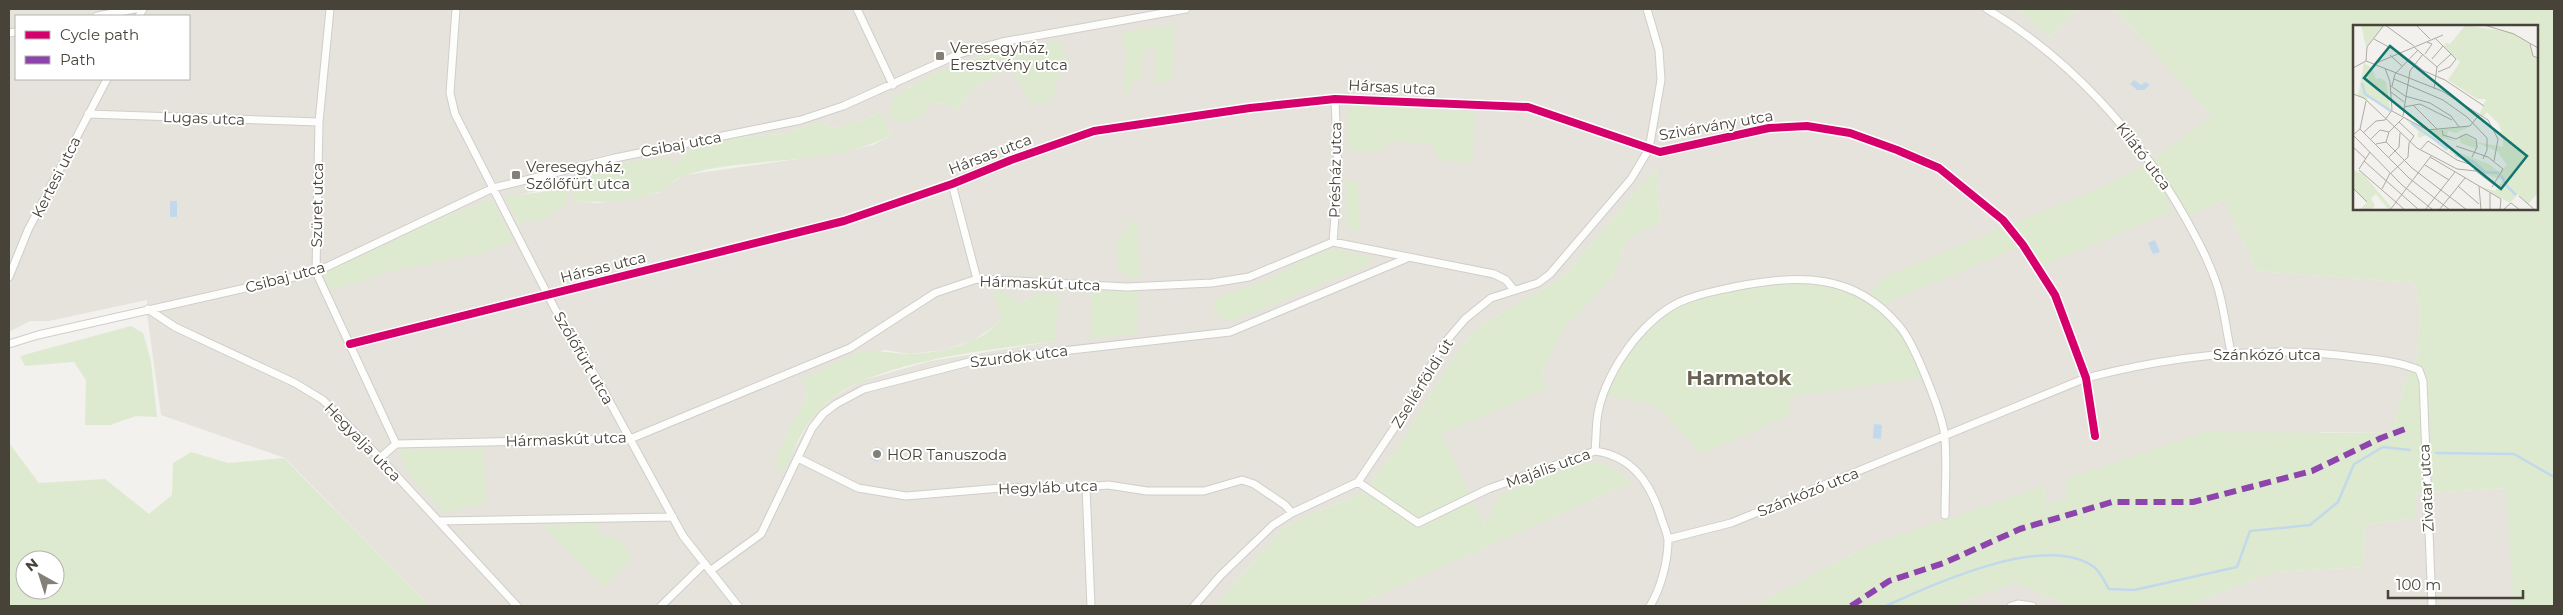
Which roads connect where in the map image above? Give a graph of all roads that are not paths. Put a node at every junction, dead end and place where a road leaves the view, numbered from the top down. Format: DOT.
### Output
graph roads {
  1 [pos="135,9"];
  2 [pos="330,9"];
  3 [pos="456,9"];
  4 [pos="857,9"];
  5 [pos="1186,9"];
  6 [pos="1648,9"];
  7 [pos="1987,9"];
  8 [pos="102,15"];
  9 [pos="106,80"];
  10 [pos="893,85"];
  11 [pos="1335,99"];
  12 [pos="88,114"];
  13 [pos="319,122"];
  14 [pos="1649,149"];
  15 [pos="952,184"];
  16 [pos="493,188"];
  17 [pos="1333,242"];
  18 [pos="1406,258"];
  19 [pos="316,272"];
  20 [pos="9,277"];
  21 [pos="976,279"];
  22 [pos="1514,290"];
  23 [pos="548,295"];
  24 [pos="148,309"];
  25 [pos="9,344"];
  26 [pos="350,344"];
  27 [pos="2231,352"];
  28 [pos="2418,370"];
  29 [pos="2086,378"];
  30 [pos="1945,436"];
  31 [pos="2095,436"];
  32 [pos="630,438"];
  33 [pos="396,444"];
  34 [pos="1595,450"];
  35 [pos="380,458"];
  36 [pos="798,458"];
  37 [pos="1358,482"];
  38 [pos="1086,487"];
  39 [pos="1292,513"];
  40 [pos="1945,514"];
  41 [pos="673,517"];
  42 [pos="439,521"];
  43 [pos="1668,539"];
  44 [pos="704,564"];
  45 [pos="710,571"];
  46 [pos="517,606"];
  47 [pos="661,606"];
  48 [pos="738,606"];
  49 [pos="1091,606"];
  50 [pos="1194,606"];
  51 [pos="1650,606"];
  52 [pos="2011,606"];
  53 [pos="2032,606"];
  54 [pos="2432,606"];
  1 -- 8 [label="street"];
  2 -- 13 [label="street, Szüret utca"];
  3 -- 16 [label="street, Szőlőfürt utca"];
  4 -- 10 [label="street"];
  5 -- 10 [label="street, Csibaj utca"];
  6 -- 14 [label="street, Zsellérföldi út"];
  7 -- 27 [label="street, Kilátó utca"];
  9 -- 12 [label="street, Kertesi utca"];
  10 -- 16 [label="street, Csibaj utca"];
  11 -- 14 [label="street, Hársas utca"];
  11 -- 15 [label="street, Hársas utca"];
  11 -- 17 [label="street, Présház utca"];
  12 -- 13 [label="street, Lugas utca"];
  12 -- 20 [label="street, Kertesi utca"];
  13 -- 19 [label="street, Szüret utca"];
  14 -- 22 [label="street, Zsellérföldi út"];
  14 -- 29 [label="street, Szivárvány utca"];
  15 -- 21 [label="street"];
  15 -- 23 [label="street, Hársas utca"];
  16 -- 19 [label="street, Csibaj utca"];
  16 -- 23 [label="street, Szőlőfürt utca"];
  17 -- 18 [label="street"];
  17 -- 21 [label="street, Hármaskút utca"];
  18 -- 22 [label="street"];
  18 -- 36 [label="street, Szurdok utca"];
  19 -- 24 [label="street, Csibaj utca"];
  19 -- 26 [label="street, Szüret utca"];
  21 -- 32 [label="street, Hármaskút utca"];
  22 -- 37 [label="street, Zsellérföldi út"];
  23 -- 26 [label="street, Hársas utca"];
  23 -- 32 [label="street, Szőlőfürt utca"];
  24 -- 25 [label="street, Csibaj utca"];
  24 -- 35 [label="street, Hegyalja utca"];
  26 -- 33 [label="street, Szüret utca"];
  27 -- 28 [label="street, Szánkózó utca"];
  27 -- 29 [label="street, Szánkózó utca"];
  28 -- 54 [label="street, Zivatar utca"];
  29 -- 30 [label="street, Szánkózó utca"];
  29 -- 31 [label="street"];
  30 -- 34 [label="street"];
  30 -- 40 [label="street"];
  30 -- 43 [label="street, Szánkózó utca"];
  32 -- 33 [label="street, Hármaskút utca"];
  32 -- 41 [label="street, Szőlőfürt utca"];
  33 -- 35 [label="street"];
  34 -- 37 [label="street, Majális utca"];
  34 -- 43 [label="street, Majális utca"];
  35 -- 42 [label="street, Hegyalja utca"];
  36 -- 38 [label="street, Hegyláb utca"];
  36 -- 45 [label="street, Szurdok utca"];
  37 -- 39 [label="street"];
  38 -- 39 [label="street, Hegyláb utca"];
  38 -- 49 [label="street"];
  39 -- 50 [label="street"];
  41 -- 42 [label="street"];
  41 -- 44 [label="street, Szőlőfürt utca"];
  42 -- 46 [label="street, Hegyalja utca"];
  43 -- 51 [label="street, Majális utca"];
  44 -- 45 [label="street, Szőlőfürt utca"];
  44 -- 47 [label="street"];
  45 -- 48 [label="street, Szőlőfürt utca"];
  52 -- 53 [label="street"];
}
